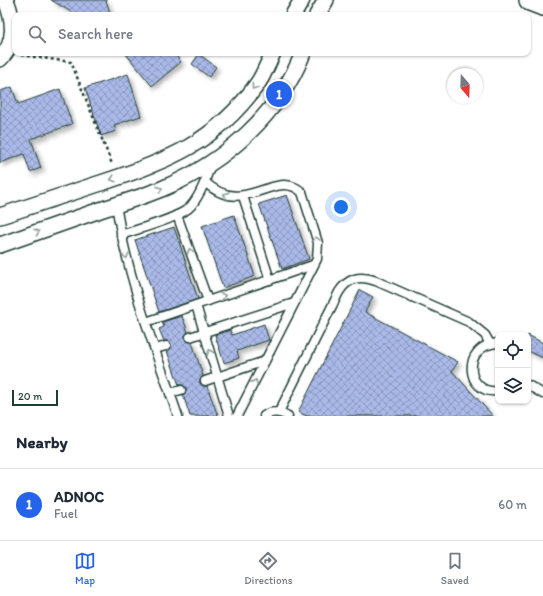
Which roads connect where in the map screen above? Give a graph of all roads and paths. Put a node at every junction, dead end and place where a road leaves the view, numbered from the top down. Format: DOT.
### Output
graph roads {
  1 [pos="6,0"];
  2 [pos="295,0"];
  3 [pos="302,0"];
  4 [pos="326,0"];
  5 [pos="530,0"];
  6 [pos="543,5"];
  7 [pos="291,12"];
  8 [pos="295,12"];
  9 [pos="319,12"];
  10 [pos="12,16"];
  11 [pos="12,40"];
  12 [pos="3,56"];
  13 [pos="271,56"];
  14 [pos="301,56"];
  15 [pos="211,163"];
  16 [pos="117,178"];
  17 [pos="205,182"];
  18 [pos="244,196"];
  19 [pos="116,204"];
  20 [pos="177,215"];
  21 [pos="0,216"];
  22 [pos="121,235"];
  23 [pos="0,245"];
  24 [pos="313,266"];
  25 [pos="270,280"];
  26 [pos="208,301"];
  27 [pos="294,303"];
  28 [pos="196,305"];
  29 [pos="146,322"];
  30 [pos="204,333"];
  31 [pos="190,337"];
  32 [pos="494,343"];
  33 [pos="166,346"];
  34 [pos="155,349"];
  35 [pos="265,361"];
  36 [pos="218,377"];
  37 [pos="205,381"];
  38 [pos="531,387"];
  39 [pos="181,390"];
  40 [pos="495,391"];
  41 [pos="170,393"];
  42 [pos="543,394"];
  43 [pos="278,412"];
  44 [pos="178,416"];
  45 [pos="229,416"];
  46 [pos="237,416"];
  47 [pos="264,416"];
  48 [pos="288,416"];
  1 -- 10 [label="street"];
  2 -- 7 [label="street"];
  3 -- 8 [label="street"];
  4 -- 9 [label="street"];
  5 -- 6 [label="street"];
  11 -- 12 [label="street"];
  12 -- 16 [label="path"];
  13 -- 16 [label="street, one-way"];
  14 -- 15 [label="street"];
  15 -- 17 [label="lane"];
  19 -- 15 [label="street, one-way"];
  16 -- 21 [label="street, one-way"];
  18 -- 17 [label="lane, one-way"];
  17 -- 20 [label="lane"];
  24 -- 18 [label="lane, one-way"];
  18 -- 25 [label="lane"];
  19 -- 22 [label="lane"];
  23 -- 19 [label="street, one-way"];
  20 -- 22 [label="lane"];
  26 -- 20 [label="lane, one-way"];
  22 -- 29 [label="lane, one-way"];
  24 -- 25 [label="lane"];
  24 -- 27 [label="lane"];
  26 -- 25 [label="lane, one-way"];
  26 -- 28 [label="lane"];
  27 -- 30 [label="lane"];
  27 -- 35 [label="lane"];
  28 -- 29 [label="lane"];
  28 -- 30 [label="lane"];
  29 -- 34 [label="lane"];
  30 -- 31 [label="lane"];
  36 -- 30 [label="lane, one-way"];
  32 -- 40 [label="lane"];
  32 -- 43 [label="lane"];
  33 -- 34 [label="lane"];
  34 -- 41 [label="lane"];
  35 -- 36 [label="lane"];
  46 -- 35 [label="lane, one-way"];
  36 -- 37 [label="lane"];
  36 -- 45 [label="lane"];
  38 -- 42 [label="lane"];
  39 -- 41 [label="lane"];
  41 -- 44 [label="lane"];
  43 -- 47 [label="lane"];
  43 -- 48 [label="lane"];
}
